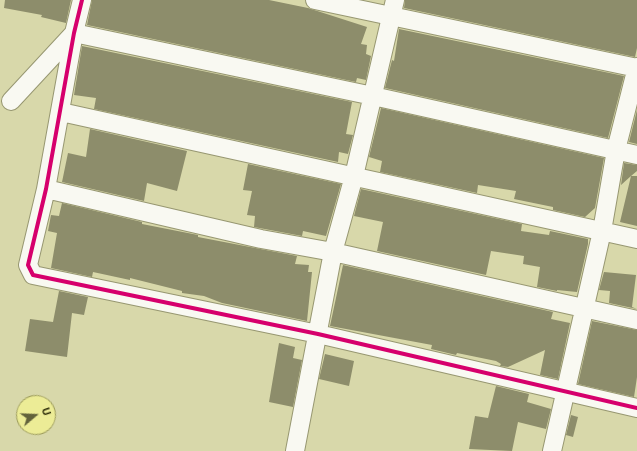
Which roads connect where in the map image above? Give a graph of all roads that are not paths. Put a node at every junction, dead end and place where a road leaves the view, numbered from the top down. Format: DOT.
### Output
graph roads {
  1 [pos="82,0"];
  2 [pos="315,0"];
  3 [pos="393,8"];
  4 [pos="74,33"];
  5 [pos="637,67"];
  6 [pos="373,96"];
  7 [pos="11,101"];
  8 [pos="61,112"];
  9 [pos="616,150"];
  10 [pos="637,155"];
  11 [pos="354,176"];
  12 [pos="46,189"];
  13 [pos="602,231"];
  14 [pos="637,239"];
  15 [pos="333,252"];
  16 [pos="585,307"];
  17 [pos="637,320"];
  18 [pos="318,334"];
  19 [pos="565,393"];
  20 [pos="637,408"];
  21 [pos="295,451"];
  22 [pos="552,451"];
  1 -- 4 [label="street"];
  2 -- 3 [label="street"];
  3 -- 5 [label="street"];
  3 -- 6 [label="street"];
  4 -- 6 [label="street"];
  4 -- 7 [label="street"];
  4 -- 8 [label="street"];
  5 -- 9 [label="street"];
  6 -- 9 [label="street"];
  6 -- 11 [label="street"];
  8 -- 11 [label="street"];
  8 -- 12 [label="street"];
  9 -- 10 [label="street"];
  9 -- 13 [label="street"];
  11 -- 13 [label="street"];
  11 -- 15 [label="street"];
  12 -- 15 [label="street"];
  12 -- 18 [label="street"];
  13 -- 14 [label="street"];
  13 -- 16 [label="street"];
  15 -- 16 [label="street"];
  15 -- 18 [label="street"];
  16 -- 17 [label="street"];
  16 -- 19 [label="street"];
  18 -- 19 [label="street"];
  18 -- 21 [label="street"];
  19 -- 20 [label="street"];
  19 -- 22 [label="street"];
}
